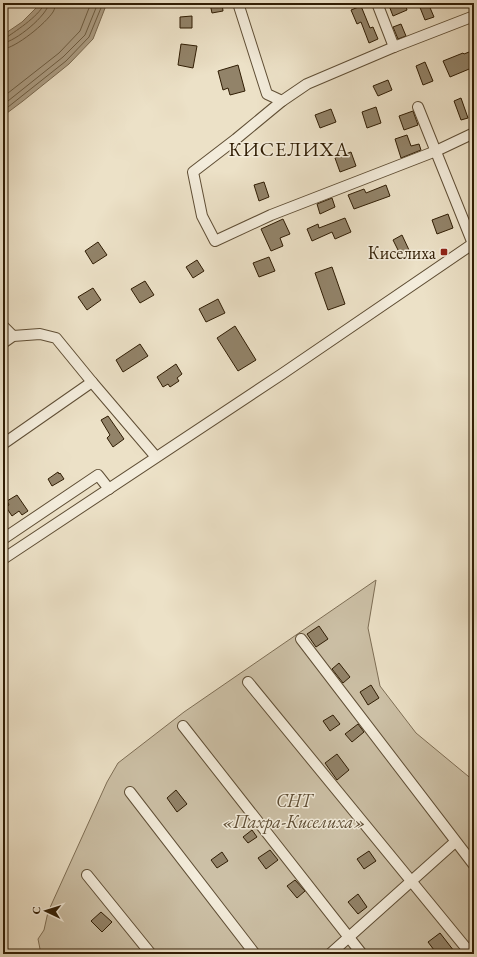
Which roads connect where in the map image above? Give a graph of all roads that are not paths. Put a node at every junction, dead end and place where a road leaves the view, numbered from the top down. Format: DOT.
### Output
graph roads {
  1 [pos="238,3"];
  2 [pos="377,3"];
  3 [pos="474,16"];
  4 [pos="394,47"];
  5 [pos="282,101"];
  6 [pos="418,107"];
  7 [pos="474,133"];
  8 [pos="436,151"];
  9 [pos="473,244"];
  10 [pos="3,326"];
  11 [pos="13,336"];
  12 [pos="3,343"];
  13 [pos="92,382"];
  14 [pos="3,444"];
  15 [pos="156,458"];
  16 [pos="109,489"];
  17 [pos="3,539"];
  18 [pos="3,559"];
  19 [pos="301,639"];
  20 [pos="248,682"];
  21 [pos="183,726"];
  22 [pos="130,792"];
  23 [pos="455,842"];
  24 [pos="474,865"];
  25 [pos="87,875"];
  26 [pos="411,880"];
  27 [pos="349,938"];
  28 [pos="151,954"];
  29 [pos="255,954"];
  30 [pos="330,954"];
  31 [pos="362,954"];
  32 [pos="471,954"];
  1 -- 5 [label="street"];
  2 -- 4 [label="street"];
  3 -- 4 [label="street"];
  4 -- 5 [label="street"];
  5 -- 8 [label="street"];
  6 -- 8 [label="street"];
  7 -- 8 [label="street"];
  8 -- 9 [label="street"];
  9 -- 15 [label="street"];
  10 -- 11 [label="street"];
  11 -- 12 [label="street"];
  11 -- 13 [label="street"];
  13 -- 14 [label="street"];
  13 -- 15 [label="street"];
  15 -- 16 [label="street"];
  16 -- 17 [label="street"];
  16 -- 18 [label="street"];
  19 -- 23 [label="street"];
  20 -- 26 [label="street"];
  21 -- 27 [label="street"];
  22 -- 29 [label="street"];
  23 -- 24 [label="street"];
  23 -- 26 [label="street"];
  25 -- 28 [label="street"];
  26 -- 27 [label="street"];
  26 -- 32 [label="street"];
  27 -- 30 [label="street"];
  27 -- 31 [label="street"];
}
